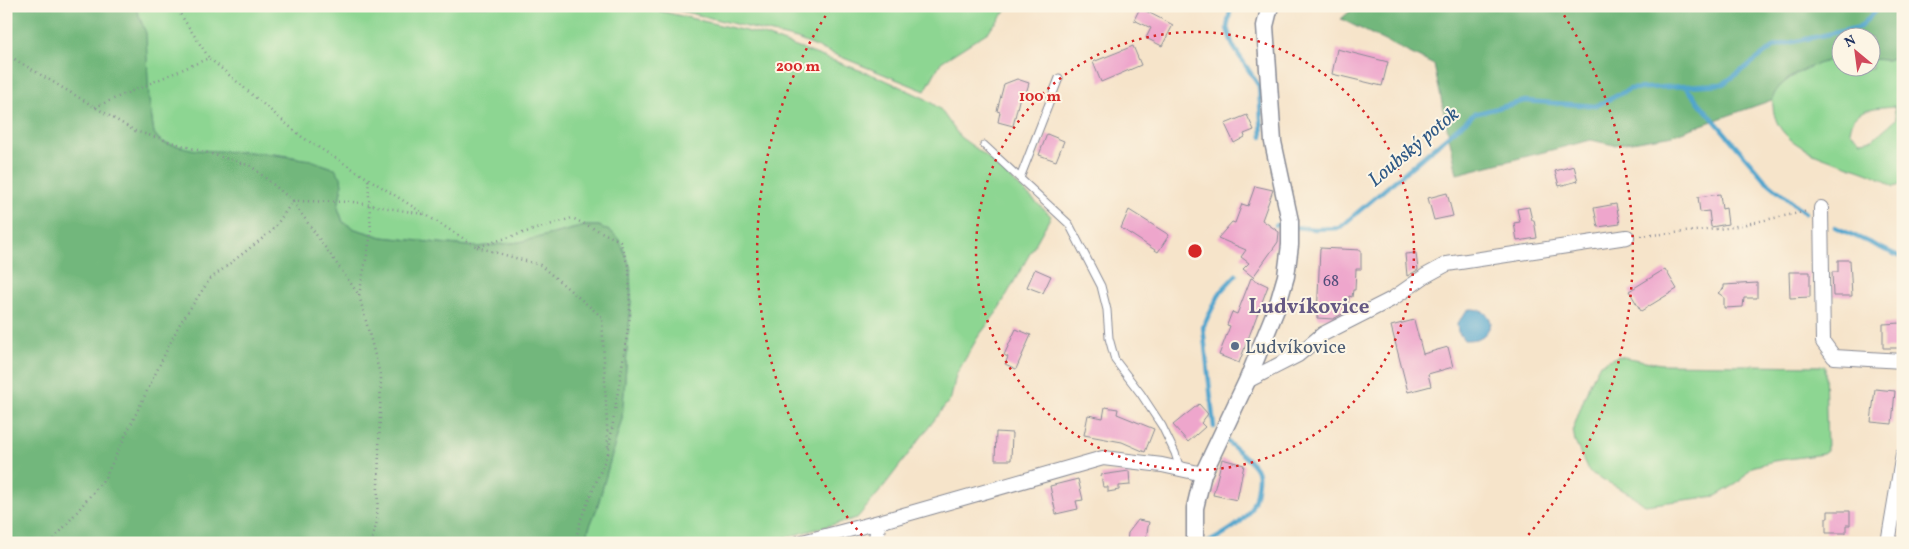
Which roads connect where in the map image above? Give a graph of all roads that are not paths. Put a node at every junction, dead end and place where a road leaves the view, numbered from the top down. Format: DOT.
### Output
graph roads {
  1 [pos="1270,6"];
  2 [pos="1059,78"];
  3 [pos="984,145"];
  4 [pos="1020,178"];
  5 [pos="1821,208"];
  6 [pos="1627,237"];
  7 [pos="1903,361"];
  8 [pos="1247,381"];
  9 [pos="1903,454"];
  10 [pos="1180,469"];
  11 [pos="1203,474"];
  12 [pos="879,522"];
  13 [pos="799,543"];
  14 [pos="874,543"];
  15 [pos="1195,543"];
  16 [pos="1888,543"];
  1 -- 8 [label="street"];
  2 -- 4 [label="lane"];
  3 -- 4 [label="lane"];
  4 -- 10 [label="lane"];
  5 -- 7 [label="street"];
  6 -- 8 [label="street"];
  8 -- 11 [label="street"];
  9 -- 16 [label="street"];
  10 -- 11 [label="street"];
  10 -- 12 [label="street"];
  11 -- 15 [label="street"];
  12 -- 13 [label="street"];
  12 -- 14 [label="street"];
}
